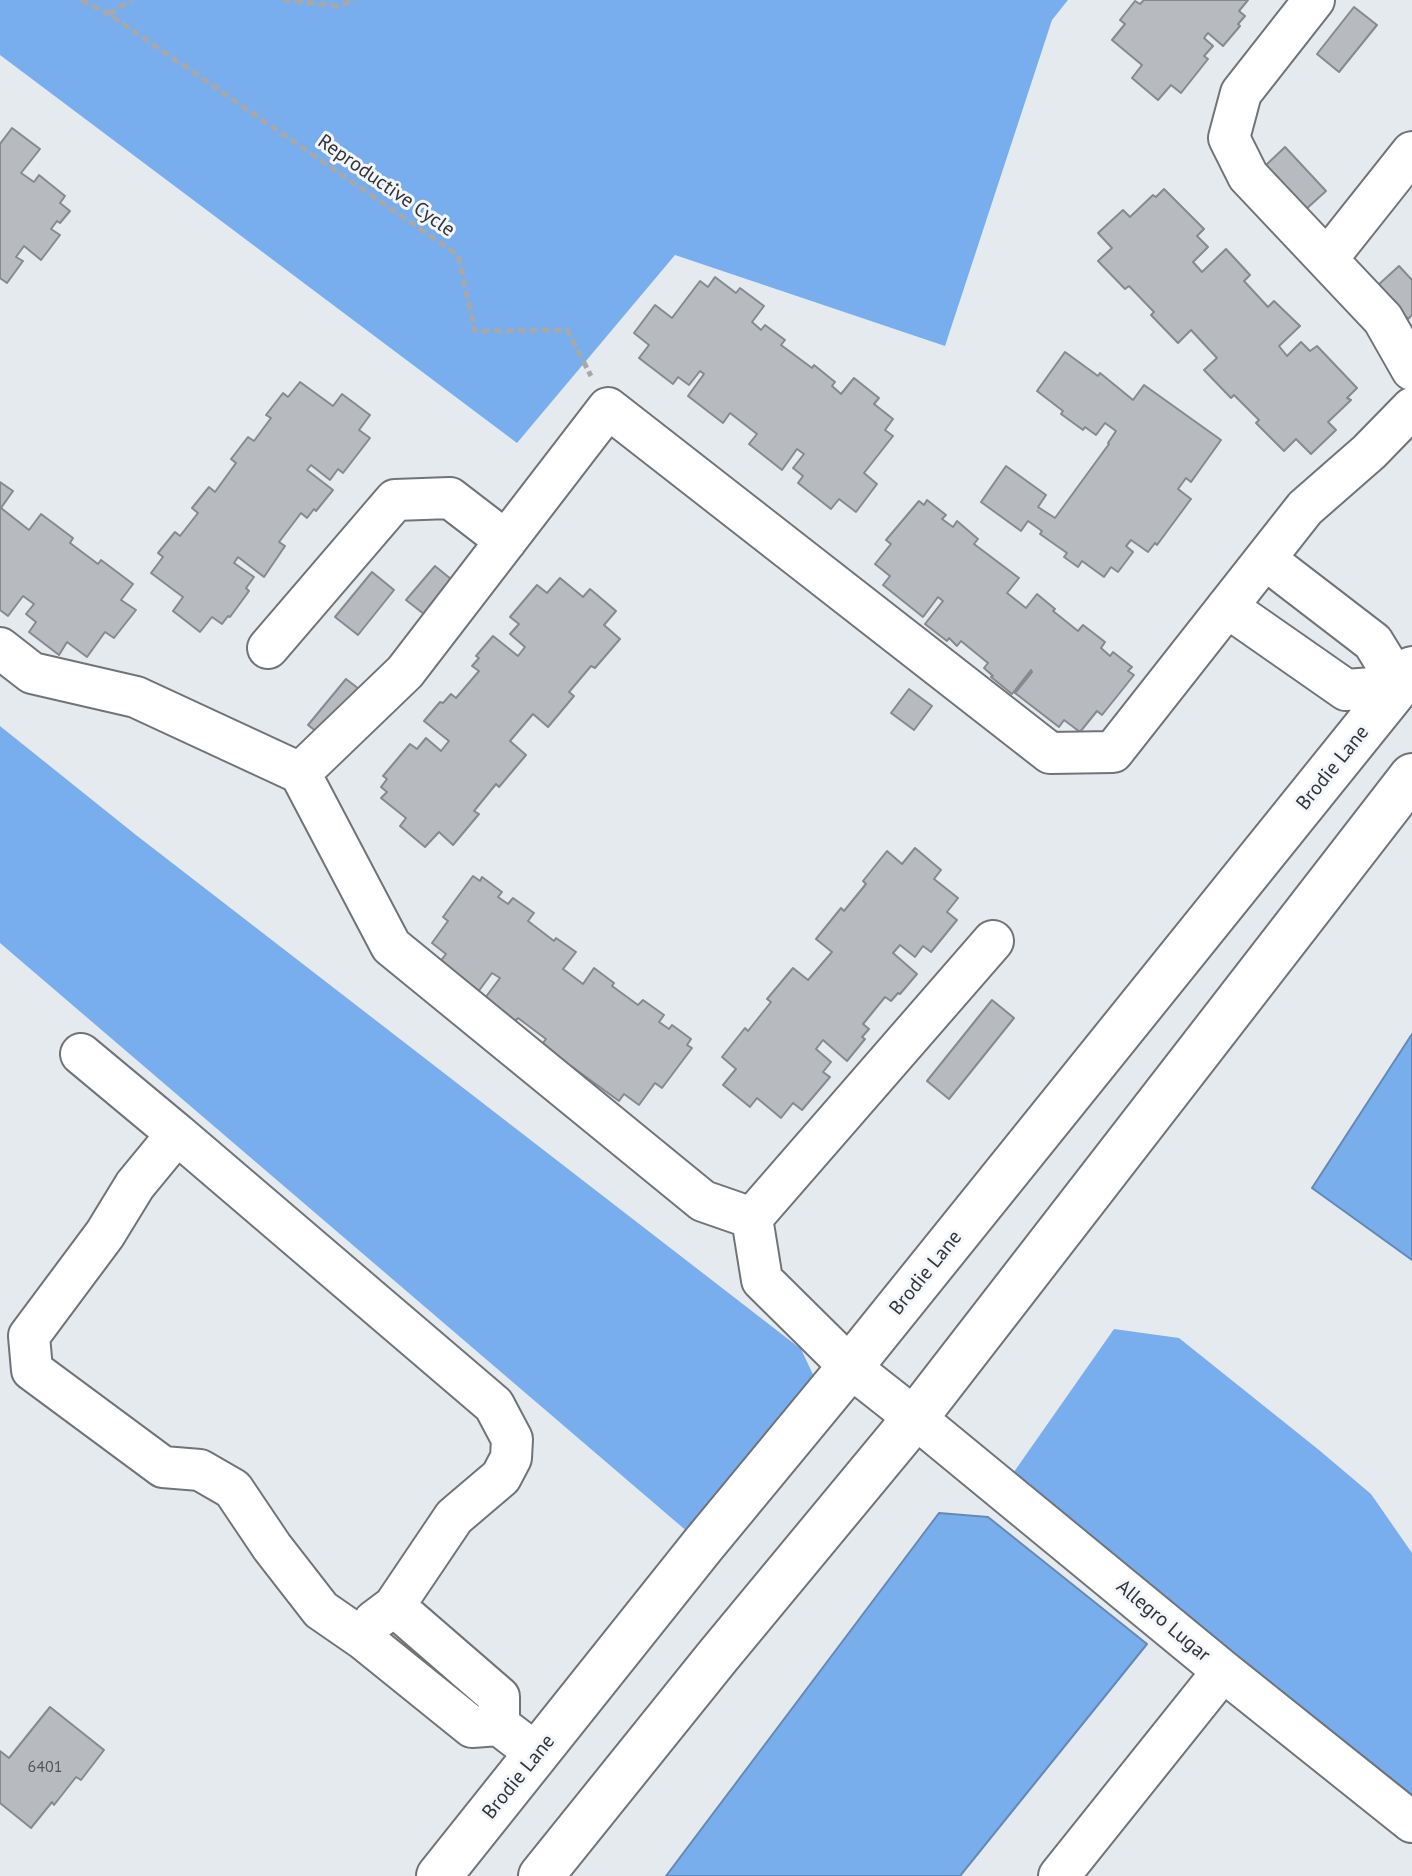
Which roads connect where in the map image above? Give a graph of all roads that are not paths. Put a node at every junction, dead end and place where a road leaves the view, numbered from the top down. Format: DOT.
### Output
graph roads {
  1 [pos="1314,0"];
  2 [pos="1412,152"];
  3 [pos="1327,259"];
  4 [pos="1412,370"];
  5 [pos="1412,408"];
  6 [pos="506,541"];
  7 [pos="1265,559"];
  8 [pos="1227,607"];
  9 [pos="0,648"];
  10 [pos="268,648"];
  11 [pos="1408,683"];
  12 [pos="300,773"];
  13 [pos="1412,776"];
  14 [pos="993,941"];
  15 [pos="81,1054"];
  16 [pos="177,1134"];
  17 [pos="752,1218"];
  18 [pos="850,1367"];
  19 [pos="915,1418"];
  20 [pos="394,1606"];
  21 [pos="363,1639"];
  22 [pos="1223,1671"];
  23 [pos="473,1674"];
  24 [pos="446,1706"];
  25 [pos="499,1725"];
  26 [pos="537,1754"];
  27 [pos="1412,1822"];
  28 [pos="439,1876"];
  29 [pos="541,1876"];
  30 [pos="1059,1876"];
  1 -- 3 [label="street"];
  2 -- 3 [label="street"];
  3 -- 4 [label="street"];
  5 -- 7 [label="street"];
  6 -- 8 [label="street"];
  6 -- 10 [label="street"];
  6 -- 12 [label="street"];
  7 -- 8 [label="street"];
  7 -- 11 [label="street"];
  8 -- 11 [label="street"];
  9 -- 12 [label="street"];
  11 -- 18 [label="main road, Brodie Lane"];
  12 -- 17 [label="street"];
  13 -- 19 [label="main road"];
  14 -- 17 [label="street"];
  15 -- 16 [label="street"];
  16 -- 20 [label="street"];
  16 -- 21 [label="street"];
  17 -- 18 [label="street, Allegro Lugar"];
  18 -- 19 [label="street, Allegro Lugar"];
  18 -- 26 [label="main road, Brodie Lane"];
  19 -- 22 [label="street, Allegro Lugar"];
  19 -- 29 [label="main road"];
  20 -- 21 [label="street"];
  20 -- 23 [label="street"];
  21 -- 24 [label="street"];
  22 -- 27 [label="street, Allegro Lugar"];
  22 -- 30 [label="street"];
  23 -- 24 [label="street"];
  23 -- 25 [label="street"];
  24 -- 25 [label="street"];
  25 -- 26 [label="street"];
  26 -- 28 [label="main road, Brodie Lane"];
}
